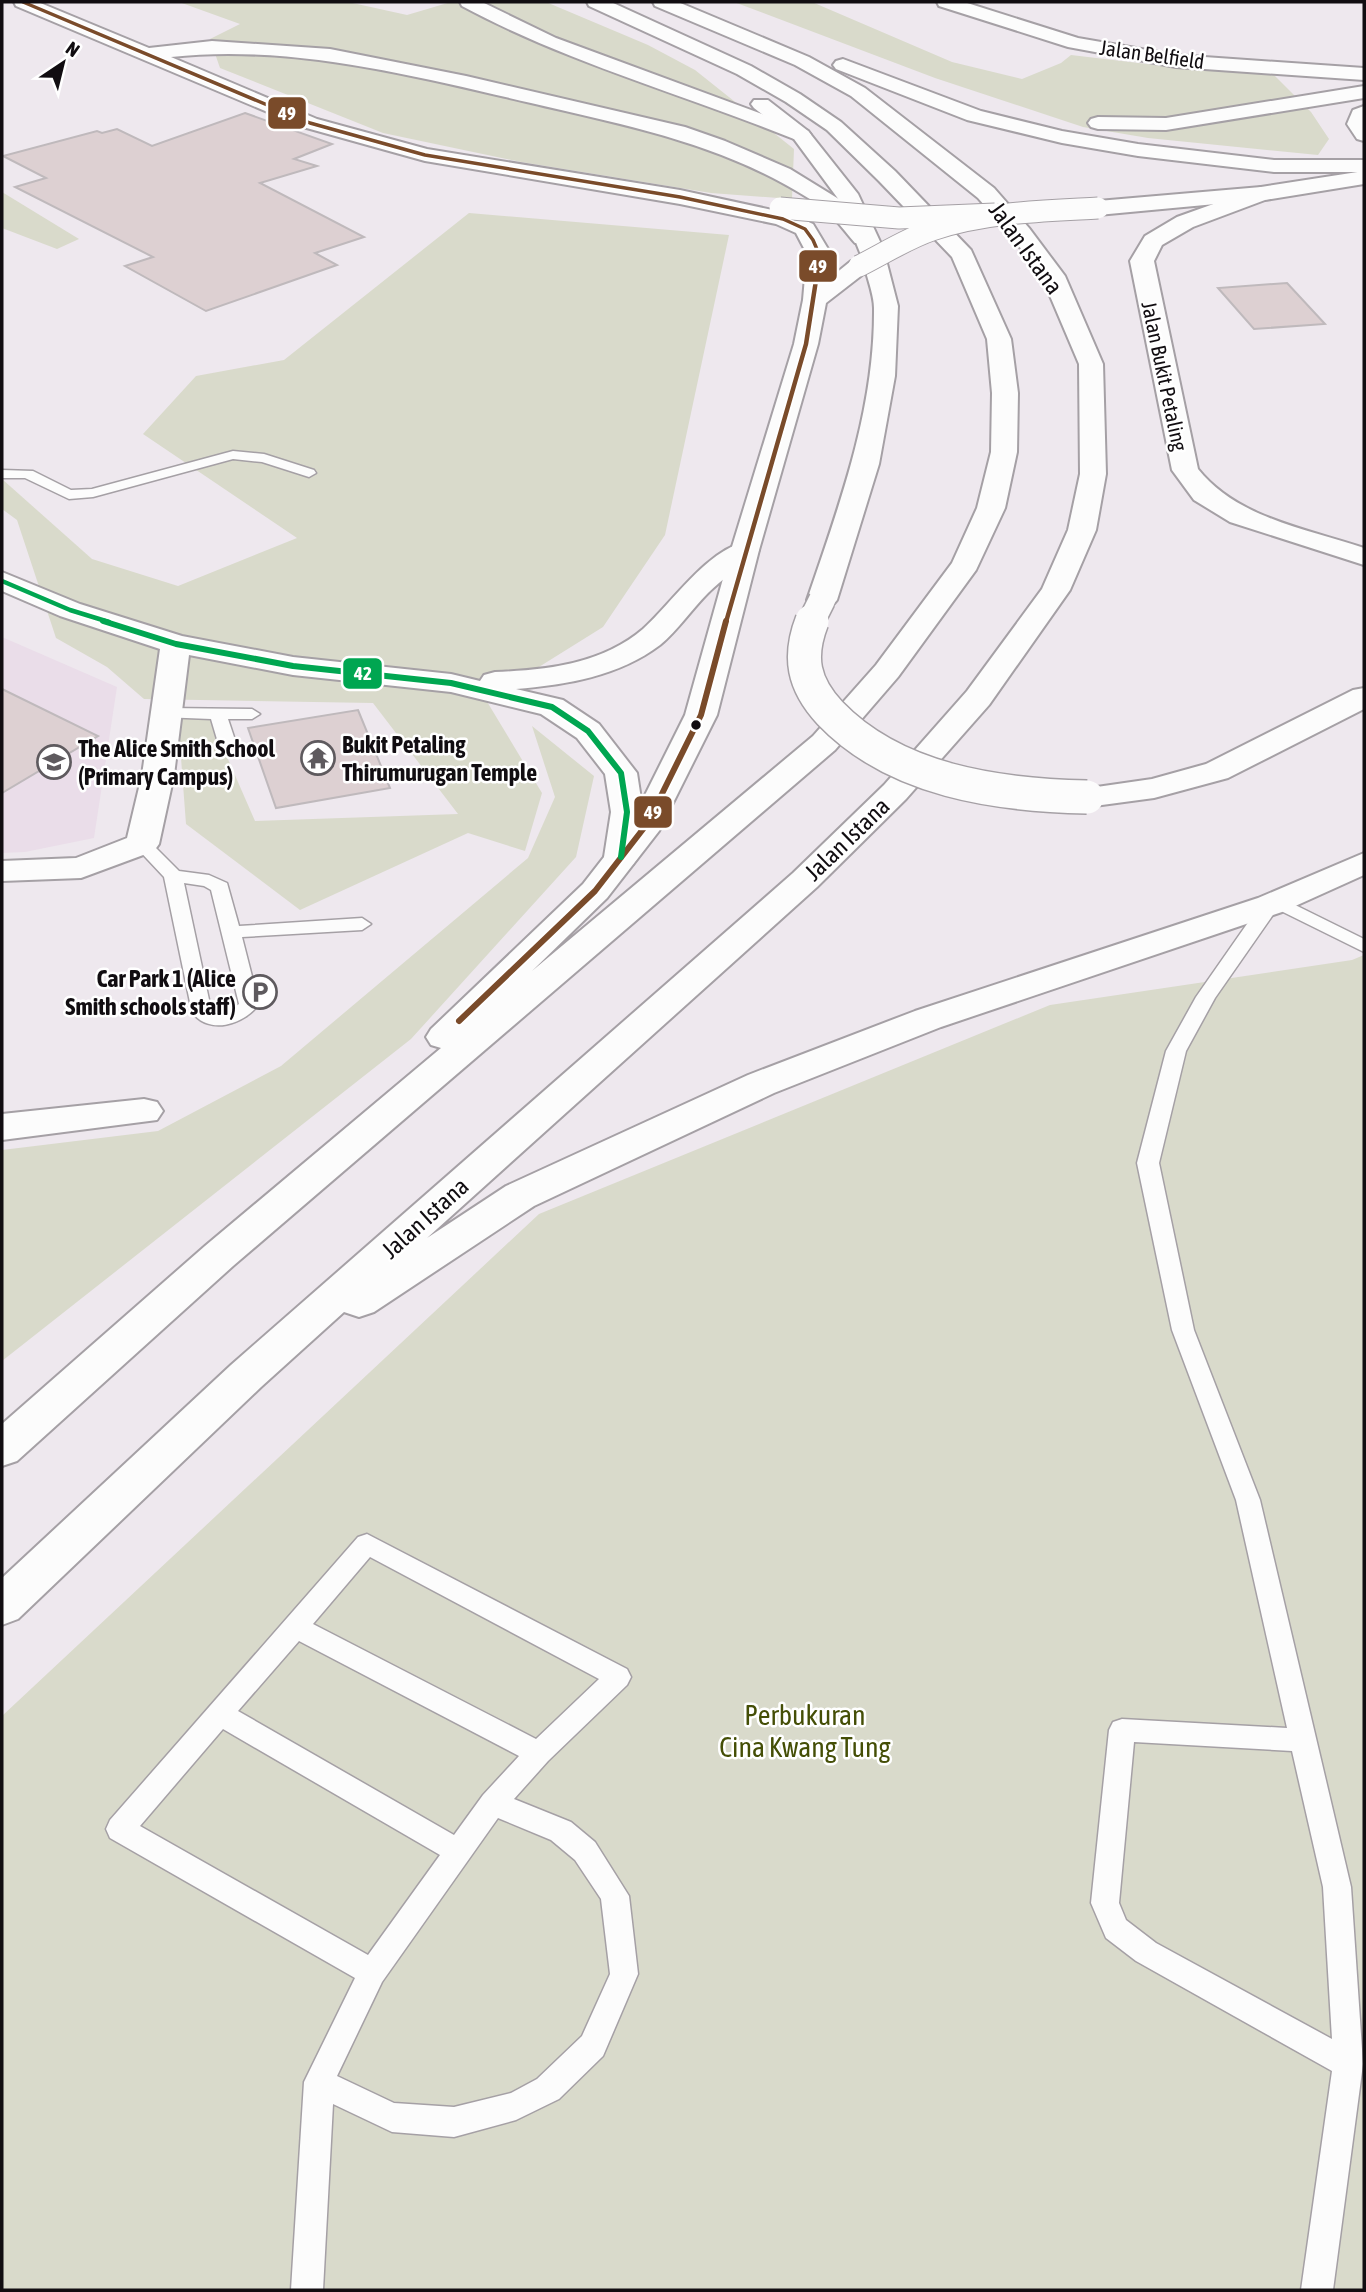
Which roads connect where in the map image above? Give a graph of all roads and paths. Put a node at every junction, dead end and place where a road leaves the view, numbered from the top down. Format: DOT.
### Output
graph roads {
  1 [pos="23,2"];
  2 [pos="469,2"];
  3 [pos="590,2"];
  4 [pos="596,2"];
  5 [pos="662,2"];
  6 [pos="946,2"];
  7 [pos="144,55"];
  8 [pos="1291,67"];
  9 [pos="1364,74"];
  10 [pos="906,89"];
  11 [pos="1364,92"];
  12 [pos="1314,99"];
  13 [pos="1364,112"];
  14 [pos="801,135"];
  15 [pos="1364,135"];
  16 [pos="1364,166"];
  17 [pos="1364,178"];
  18 [pos="1261,194"];
  19 [pos="680,197"];
  20 [pos="1037,212"];
  21 [pos="866,257"];
  22 [pos="816,300"];
  23 [pos="309,473"];
  24 [pos="2,474"];
  25 [pos="745,550"];
  26 [pos="1364,557"];
  27 [pos="2,581"];
  28 [pos="176,644"];
  29 [pos="451,682"];
  30 [pos="1364,697"];
  31 [pos="167,713"];
  32 [pos="218,713"];
  33 [pos="251,714"];
  34 [pos="228,746"];
  35 [pos="142,844"];
  36 [pos="621,857"];
  37 [pos="1364,863"];
  38 [pos="2,871"];
  39 [pos="173,876"];
  40 [pos="1274,904"];
  41 [pos="362,923"];
  42 [pos="231,932"];
  43 [pos="1364,946"];
  44 [pos="144,1111"];
  45 [pos="2,1127"];
  46 [pos="219,1256"];
  47 [pos="246,1376"];
  48 [pos="2,1449"];
  49 [pos="2,1606"];
  50 [pos="295,1627"];
  51 [pos="219,1713"];
  52 [pos="1304,1740"];
  53 [pos="539,1753"];
  54 [pos="493,1803"];
  55 [pos="459,1852"];
  56 [pos="372,1973"];
  57 [pos="1348,2064"];
  58 [pos="318,2082"];
  59 [pos="307,2290"];
  60 [pos="1317,2290"];
  1 -- 7 [label="main road"];
  2 -- 14 [label="main road"];
  3 -- 14 [label="main road"];
  4 -- 46 [label="main road"];
  5 -- 10 [label="main road"];
  5 -- 47 [label="main road, Jalan Istana"];
  6 -- 8 [label="main road, Jalan Belfield"];
  7 -- 19 [label="main road"];
  7 -- 21 [label="main road"];
  8 -- 9 [label="main road, Jalan Belfield"];
  8 -- 12 [label="main road"];
  10 -- 12 [label="main road"];
  10 -- 16 [label="main road"];
  11 -- 12 [label="main road"];
  13 -- 15 [label="main road"];
  14 -- 21 [label="main road"];
  17 -- 18 [label="main road"];
  18 -- 20 [label="main road, bridge"];
  18 -- 26 [label="main road, Jalan Bukit Petaling"];
  19 -- 20 [label="main road, bridge"];
  19 -- 22 [label="main road"];
  20 -- 21 [label="main road, bridge"];
  21 -- 22 [label="main road"];
  21 -- 30 [label="main road, bridge"];
  22 -- 25 [label="main road"];
  23 -- 24 [label="lane"];
  25 -- 29 [label="main road"];
  25 -- 36 [label="main road"];
  27 -- 28 [label="main road"];
  28 -- 29 [label="main road"];
  28 -- 31 [label="main road"];
  29 -- 36 [label="main road"];
  31 -- 32 [label="lane"];
  31 -- 35 [label="main road"];
  32 -- 33 [label="lane"];
  32 -- 34 [label="lane"];
  35 -- 38 [label="main road"];
  35 -- 39 [label="lane"];
  36 -- 46 [label="main road"];
  37 -- 40 [label="main road"];
  39 -- 42 [label="lane"];
  39 -- 42 [label="lane"];
  40 -- 43 [label="lane"];
  40 -- 47 [label="main road"];
  40 -- 52 [label="lane"];
  41 -- 42 [label="lane"];
  44 -- 45 [label="main road"];
  46 -- 48 [label="main road"];
  47 -- 49 [label="main road, Jalan Istana"];
  50 -- 51 [label="lane"];
  50 -- 53 [label="lane"];
  50 -- 53 [label="lane"];
  51 -- 55 [label="lane"];
  51 -- 56 [label="lane"];
  52 -- 57 [label="lane"];
  52 -- 57 [label="lane"];
  53 -- 54 [label="lane"];
  54 -- 55 [label="lane"];
  54 -- 58 [label="lane"];
  55 -- 56 [label="lane"];
  56 -- 58 [label="lane"];
  57 -- 60 [label="lane"];
  58 -- 59 [label="lane"];
}
